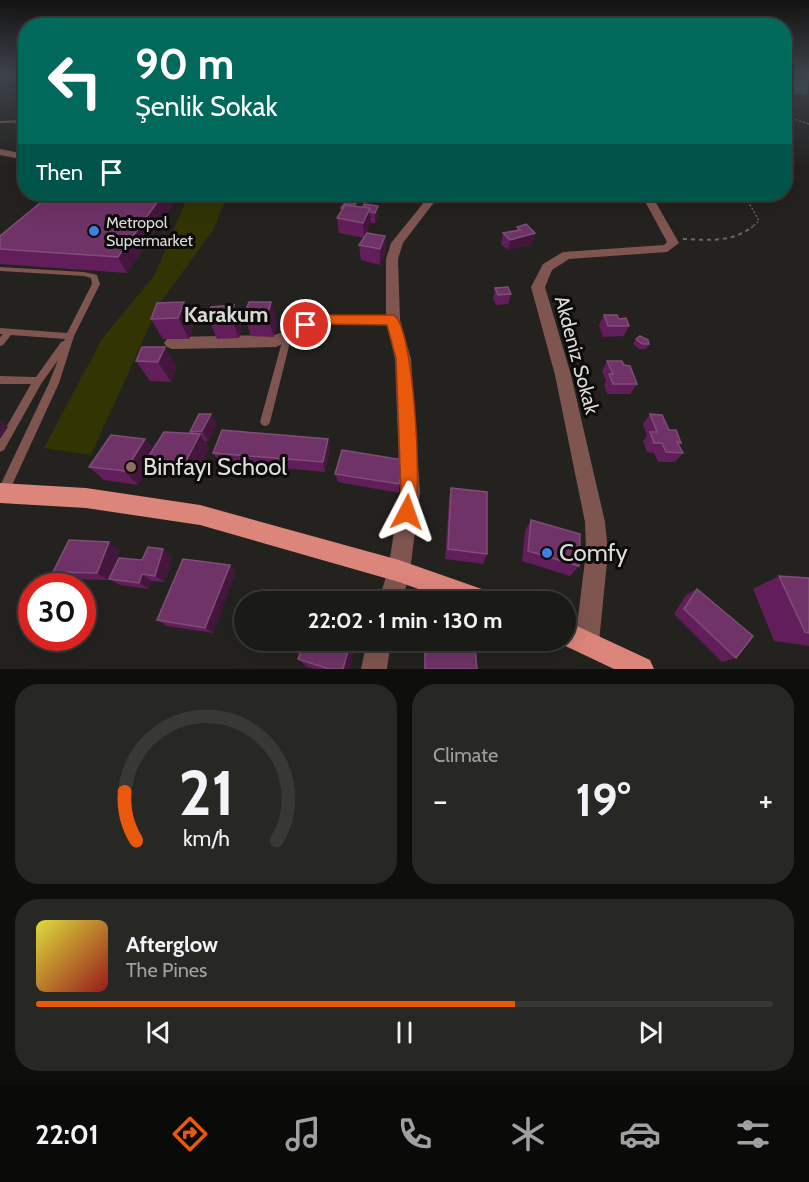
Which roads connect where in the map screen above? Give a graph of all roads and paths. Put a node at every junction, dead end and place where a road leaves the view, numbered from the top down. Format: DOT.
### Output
graph roads {
  1 [pos="792,119"];
  2 [pos="18,121"];
  3 [pos="0,122"];
  4 [pos="809,124"];
  5 [pos="430,201"];
  6 [pos="650,201"];
  7 [pos="748,201"];
  8 [pos="672,243"];
  9 [pos="0,269"];
  10 [pos="393,320"];
  11 [pos="0,331"];
  12 [pos="10,332"];
  13 [pos="70,336"];
  14 [pos="287,338"];
  15 [pos="0,343"];
  16 [pos="171,343"];
  17 [pos="0,380"];
  18 [pos="38,381"];
  19 [pos="266,422"];
  20 [pos="0,447"];
  21 [pos="1,493"];
  22 [pos="399,571"];
  23 [pos="393,591"];
  24 [pos="456,591"];
  25 [pos="576,637"];
  26 [pos="377,651"];
  27 [pos="374,669"];
  28 [pos="641,669"];
  1 -- 4 [label="path"];
  2 -- 3 [label="lane"];
  5 -- 10 [label="street"];
  6 -- 8 [label="street"];
  7 -- 8 [label="path"];
  8 -- 25 [label="street, Akdeniz Sokak"];
  9 -- 13 [label="lane"];
  10 -- 14 [label="street"];
  10 -- 22 [label="street"];
  11 -- 12 [label="lane"];
  12 -- 13 [label="lane"];
  12 -- 15 [label="lane"];
  13 -- 18 [label="lane"];
  13 -- 21 [label="lane"];
  14 -- 16 [label="street"];
  14 -- 19 [label="lane"];
  17 -- 18 [label="lane"];
  18 -- 20 [label="lane"];
  21 -- 22 [label="main road"];
  22 -- 23 [label="street"];
  22 -- 24 [label="main road"];
  25 -- 28 [label="main road"];
  26 -- 27 [label="street"];
}
